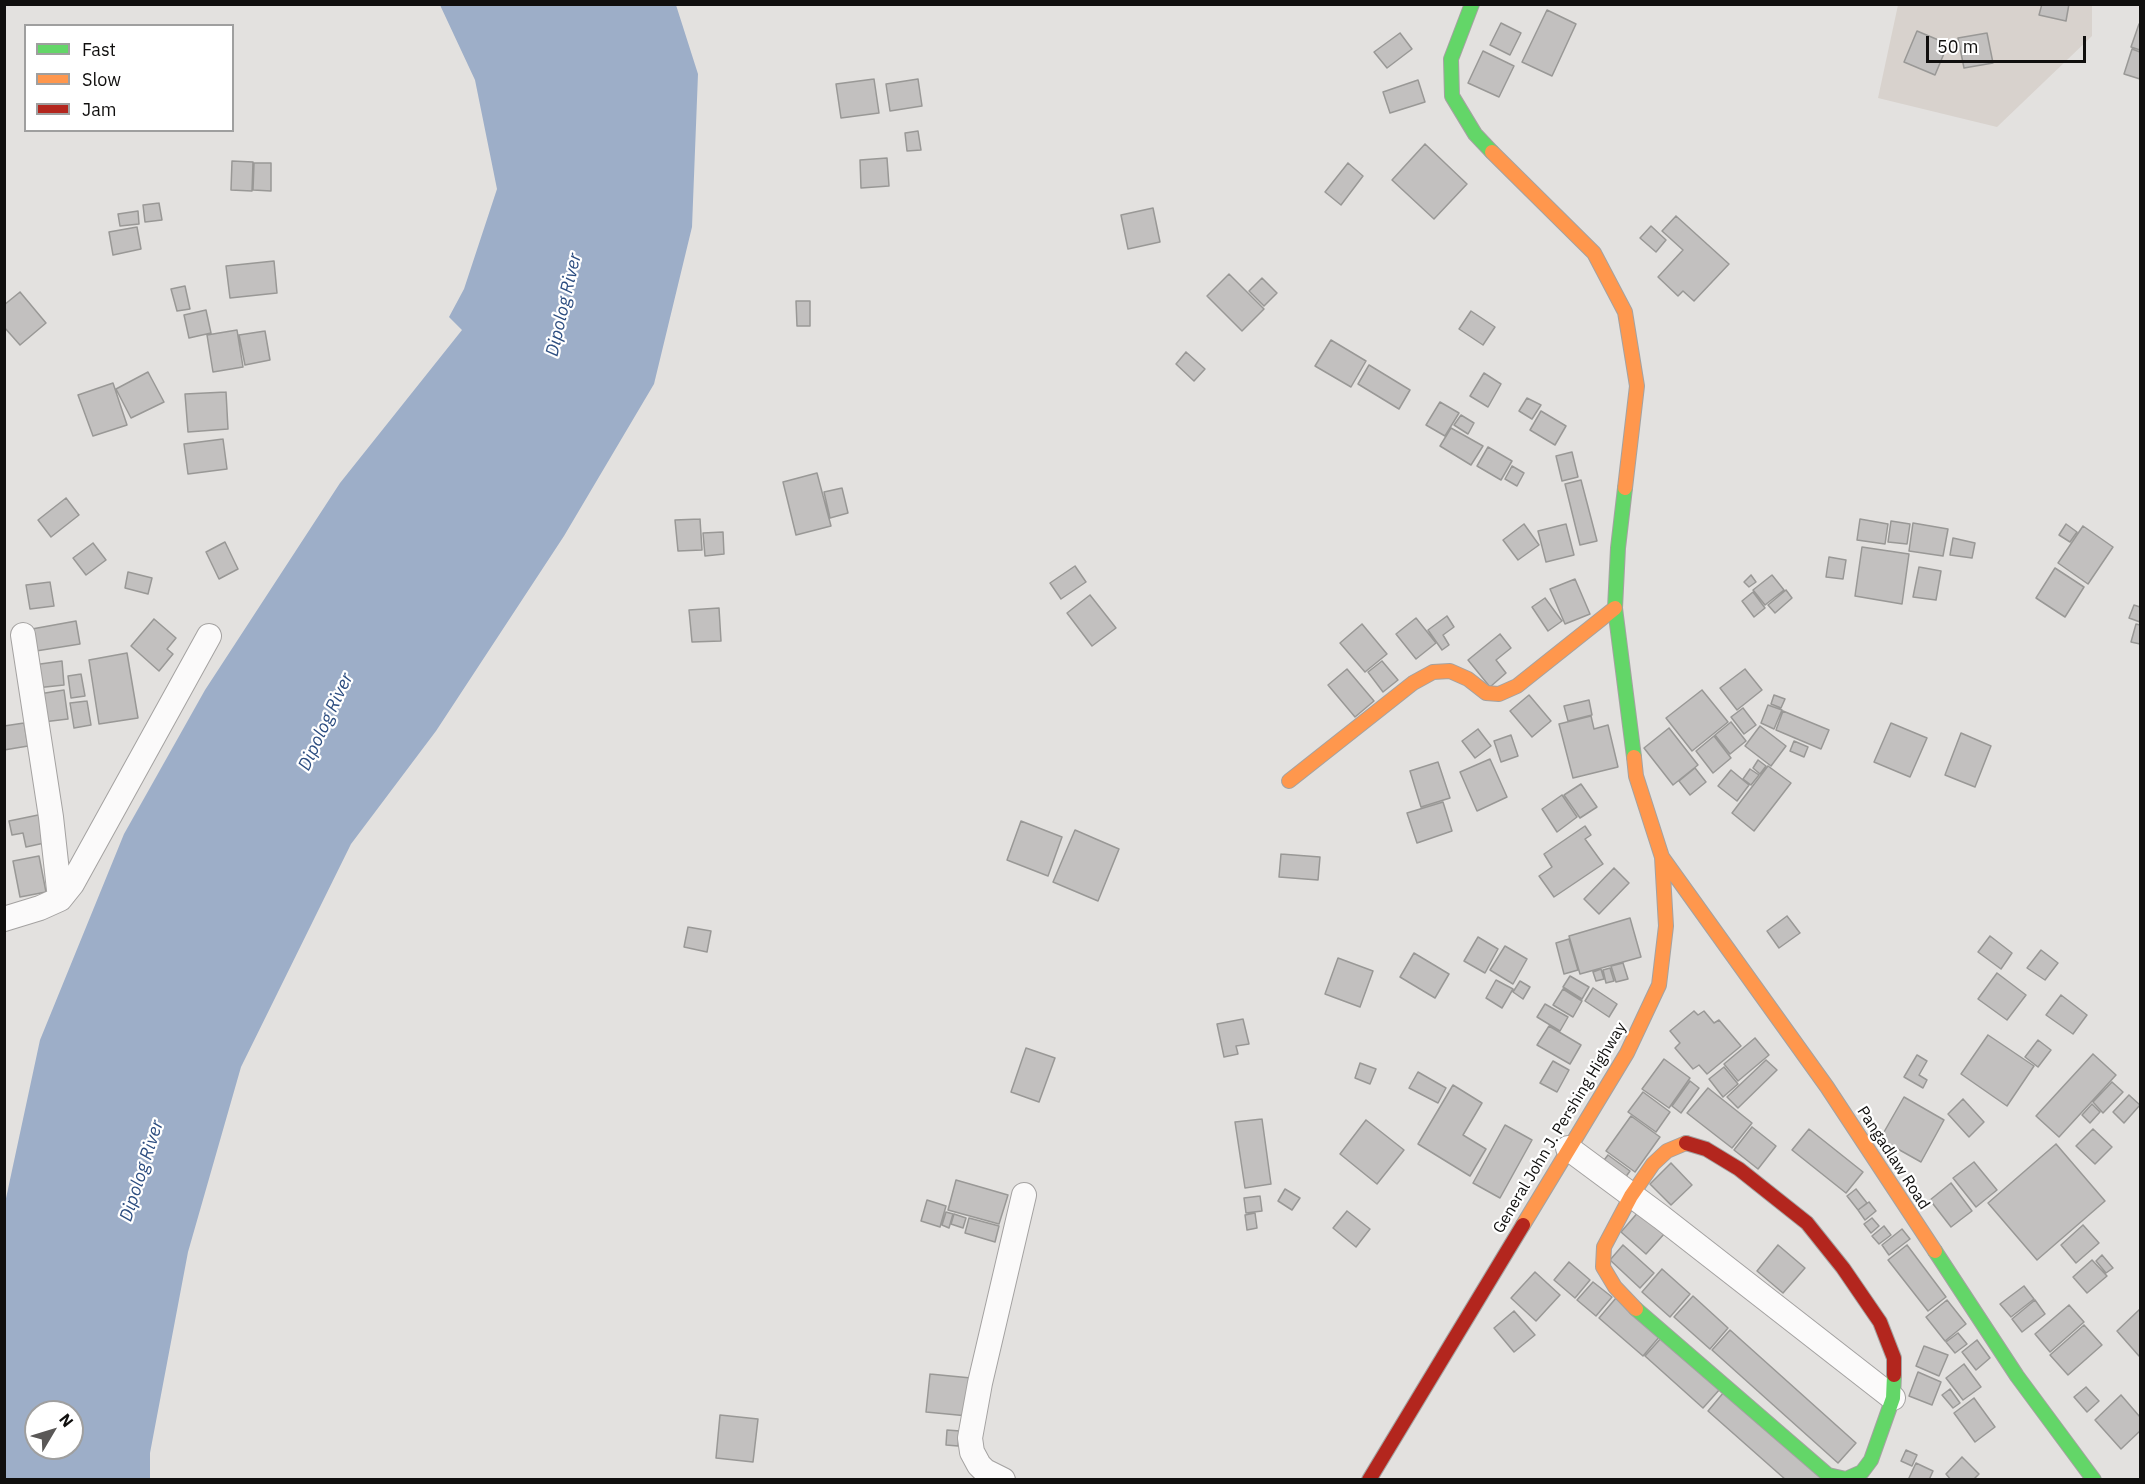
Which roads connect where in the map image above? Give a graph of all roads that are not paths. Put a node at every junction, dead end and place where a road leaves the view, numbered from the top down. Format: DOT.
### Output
graph roads {
  1 [pos="1472,4"];
  2 [pos="1615,608"];
  3 [pos="23,635"];
  4 [pos="209,636"];
  5 [pos="1289,782"];
  6 [pos="1662,857"];
  7 [pos="60,899"];
  8 [pos="4,919"];
  9 [pos="1568,1148"];
  10 [pos="1024,1195"];
  11 [pos="1631,1196"];
  12 [pos="1893,1398"];
  13 [pos="1004,1479"];
  14 [pos="1369,1479"];
  15 [pos="2094,1479"];
  1 -- 2 [label="street, General John J. Pershing Highway"];
  2 -- 5 [label="street"];
  2 -- 6 [label="street, General John J. Pershing Highway"];
  3 -- 7 [label="street"];
  4 -- 7 [label="street"];
  6 -- 9 [label="street, General John J. Pershing Highway"];
  6 -- 15 [label="street, Pangadlaw Road"];
  7 -- 8 [label="street"];
  9 -- 11 [label="street"];
  9 -- 14 [label="street, General John J. Pershing Highway"];
  10 -- 13 [label="street"];
  11 -- 12 [label="street"];
  11 -- 12 [label="street"];
  11 -- 12 [label="street"];
}
